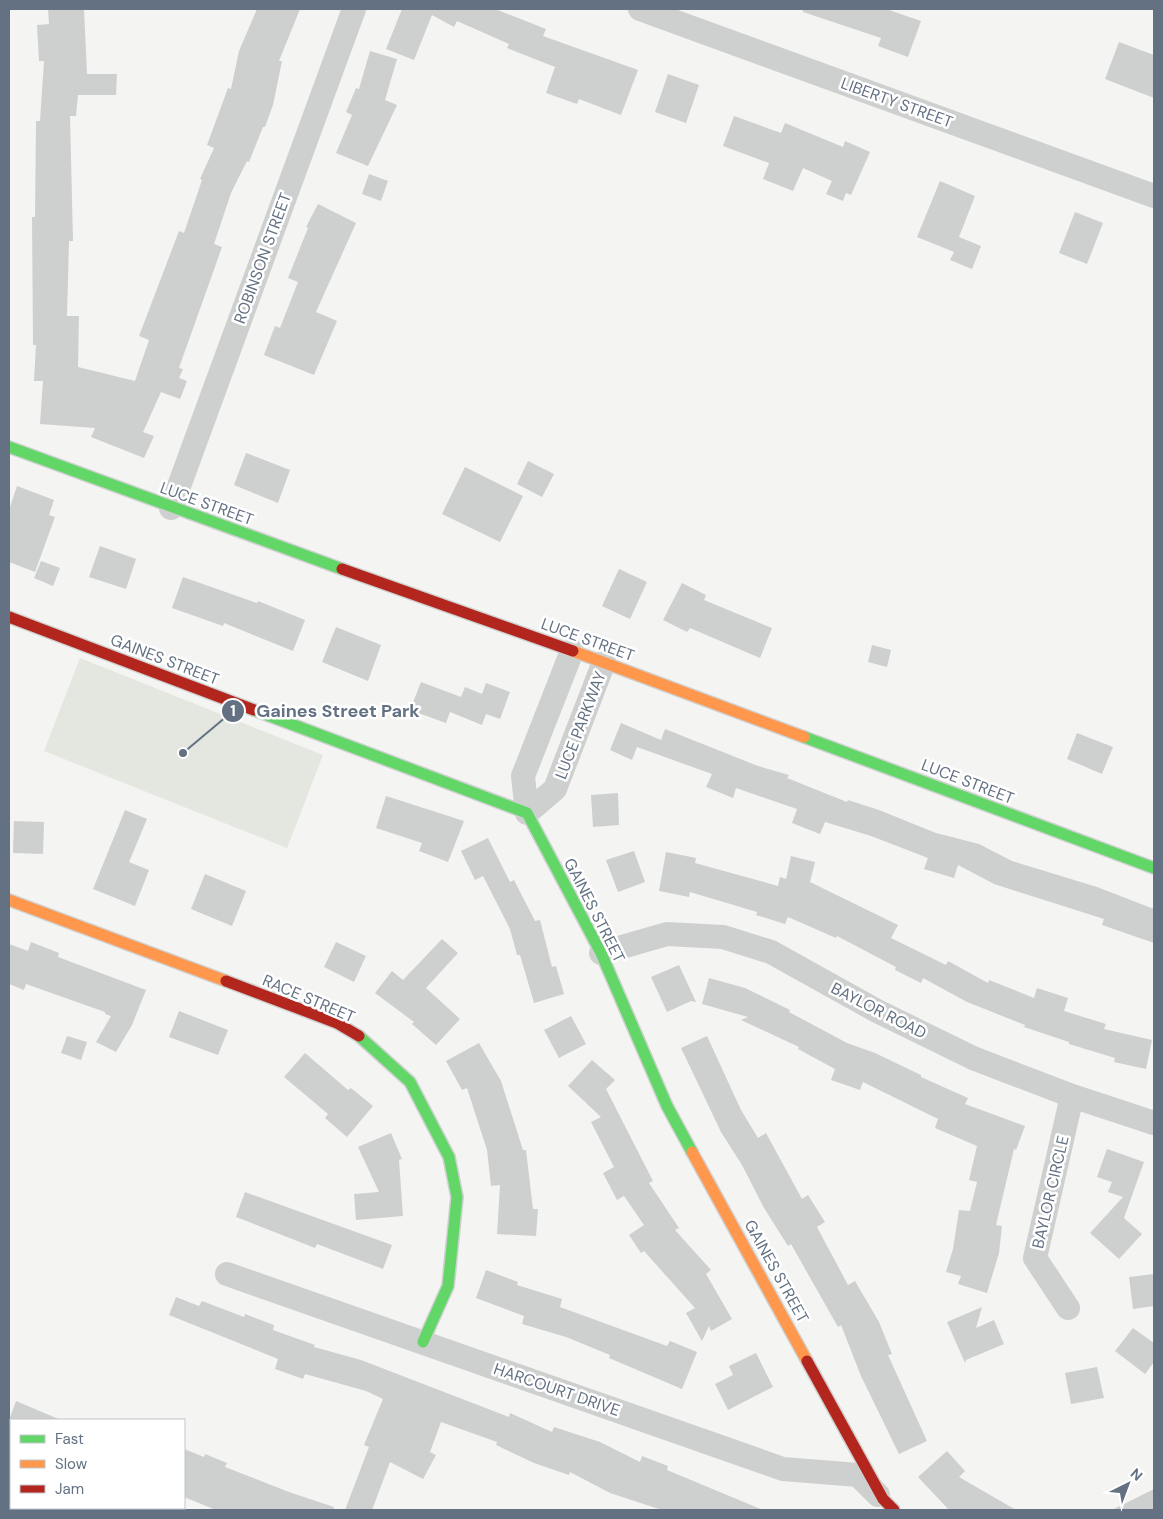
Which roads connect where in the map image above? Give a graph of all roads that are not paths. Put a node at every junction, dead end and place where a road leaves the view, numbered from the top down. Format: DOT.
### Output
graph roads {
  1 [pos="354,9"];
  2 [pos="640,9"];
  3 [pos="1154,196"];
  4 [pos="9,447"];
  5 [pos="171,508"];
  6 [pos="9,618"];
  7 [pos="572,651"];
  8 [pos="604,662"];
  9 [pos="526,813"];
  10 [pos="1154,868"];
  11 [pos="9,900"];
  12 [pos="601,953"];
  13 [pos="1072,1096"];
  14 [pos="1154,1123"];
  15 [pos="226,1274"];
  16 [pos="1068,1308"];
  17 [pos="423,1342"];
  18 [pos="888,1505"];
  1 -- 5 [label="street, ROBINSON STREET"];
  2 -- 3 [label="street, LIBERTY STREET"];
  4 -- 5 [label="street, LUCE STREET"];
  5 -- 7 [label="street, LUCE STREET"];
  6 -- 9 [label="street, GAINES STREET"];
  7 -- 8 [label="street, LUCE STREET"];
  7 -- 9 [label="street"];
  8 -- 9 [label="street, LUCE PARKWAY"];
  8 -- 10 [label="street, LUCE STREET"];
  9 -- 12 [label="street, GAINES STREET"];
  11 -- 17 [label="street, RACE STREET"];
  12 -- 13 [label="street, BAYLOR ROAD"];
  12 -- 18 [label="street, GAINES STREET"];
  13 -- 14 [label="street, BAYLOR ROAD"];
  13 -- 16 [label="street, BAYLOR CIRCLE"];
  15 -- 17 [label="street, HARCOURT DRIVE"];
  17 -- 18 [label="street, HARCOURT DRIVE"];
}
